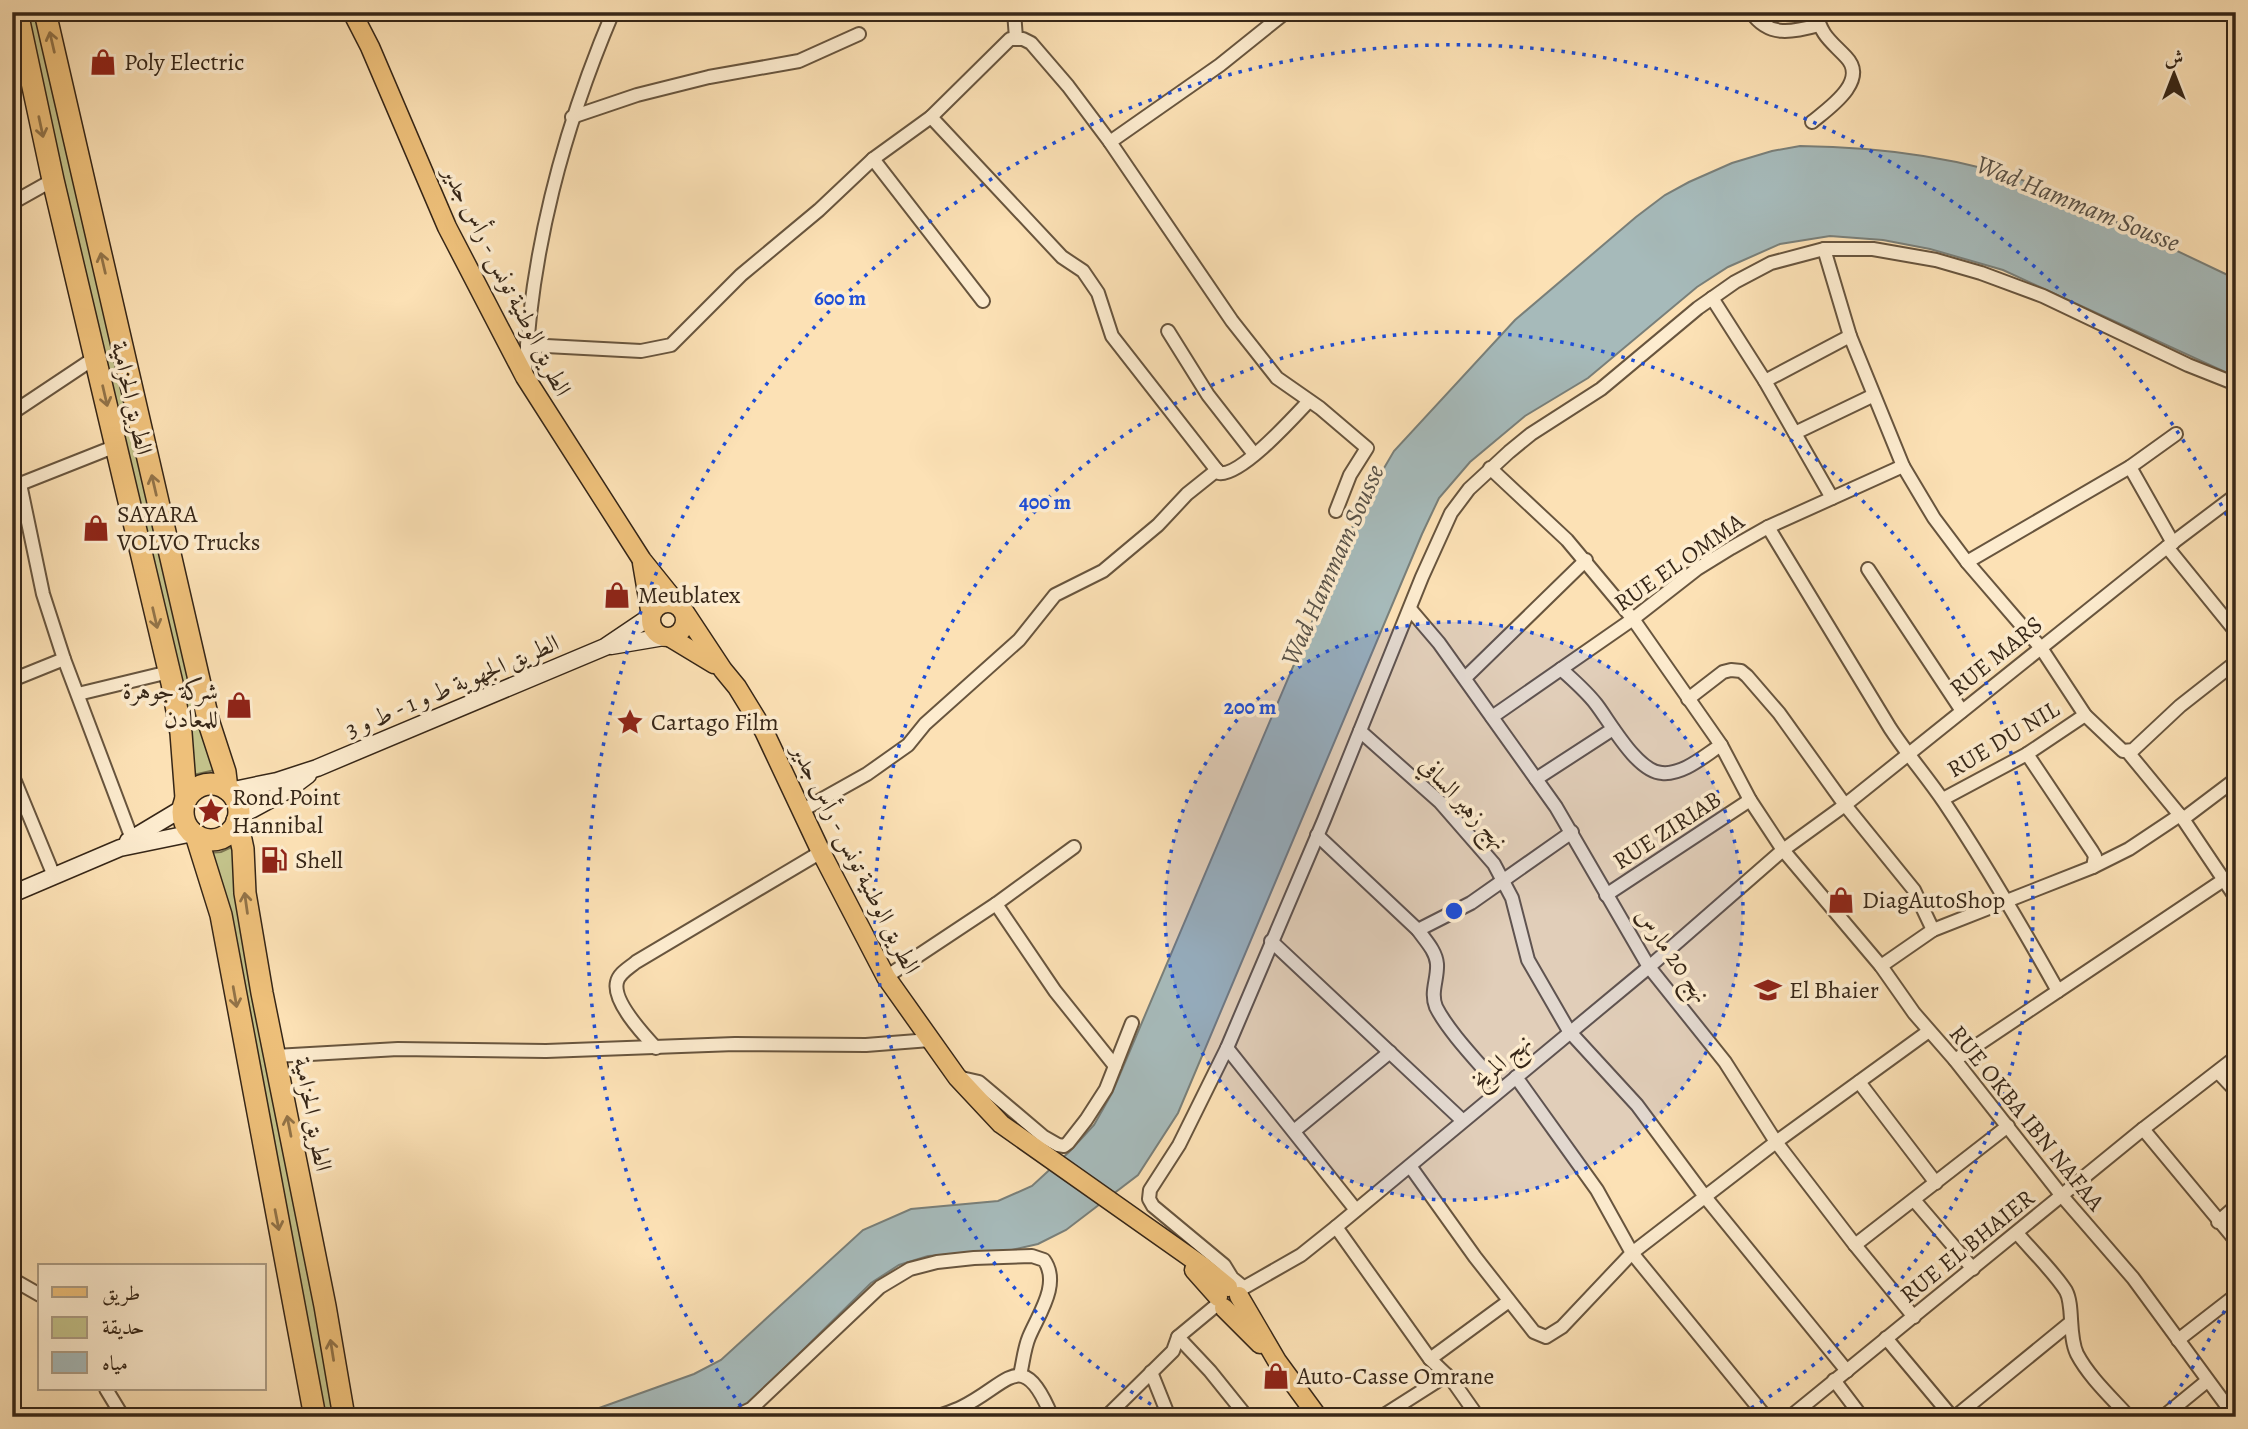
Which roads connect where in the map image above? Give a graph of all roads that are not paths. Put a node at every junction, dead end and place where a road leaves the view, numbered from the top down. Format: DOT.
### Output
graph roads {
  1 [pos="17,12"];
  2 [pos="45,12"];
  3 [pos="352,12"];
  4 [pos="612,12"];
  5 [pos="1014,12"];
  6 [pos="1286,12"];
  7 [pos="1751,12"];
  8 [pos="1818,19"];
  9 [pos="859,34"];
  10 [pos="1016,38"];
  11 [pos="21,78"];
  12 [pos="572,117"];
  13 [pos="931,117"];
  14 [pos="1812,122"];
  15 [pos="1110,142"];
  16 [pos="873,159"];
  17 [pos="53,180"];
  18 [pos="12,203"];
  19 [pos="1824,249"];
  20 [pos="1712,298"];
  21 [pos="983,301"];
  22 [pos="1168,331"];
  23 [pos="1850,336"];
  24 [pos="527,345"];
  25 [pos="96,358"];
  26 [pos="525,377"];
  27 [pos="1765,381"];
  28 [pos="2236,384"];
  29 [pos="1872,396"];
  30 [pos="1309,401"];
  31 [pos="12,413"];
  32 [pos="1795,433"];
  33 [pos="2176,434"];
  34 [pos="116,446"];
  35 [pos="1254,454"];
  36 [pos="1903,466"];
  37 [pos="2130,467"];
  38 [pos="1490,468"];
  39 [pos="1217,470"];
  40 [pos="16,483"];
  41 [pos="1832,498"];
  42 [pos="2234,500"];
  43 [pos="1336,511"];
  44 [pos="1768,527"];
  45 [pos="2170,545"];
  46 [pos="642,559"];
  47 [pos="1586,561"];
  48 [pos="1968,562"];
  49 [pos="1868,569"];
  50 [pos="681,608"];
  51 [pos="1410,609"];
  52 [pos="651,615"];
  53 [pos="1633,619"];
  54 [pos="2236,632"];
  55 [pos="667,637"];
  56 [pos="605,647"];
  57 [pos="2041,648"];
  58 [pos="64,659"];
  59 [pos="2236,662"];
  60 [pos="1562,669"];
  61 [pos="723,670"];
  62 [pos="169,672"];
  63 [pos="1465,678"];
  64 [pos="12,680"];
  65 [pos="78,694"];
  66 [pos="1688,699"];
  67 [pos="1962,711"];
  68 [pos="2085,715"];
  69 [pos="1492,717"];
  70 [pos="1613,729"];
  71 [pos="1360,731"];
  72 [pos="1721,746"];
  73 [pos="2127,751"];
  74 [pos="2027,754"];
  75 [pos="1908,755"];
  76 [pos="317,768"];
  77 [pos="12,774"];
  78 [pos="1536,779"];
  79 [pos="2236,779"];
  80 [pos="228,790"];
  81 [pos="17,797"];
  82 [pos="1943,799"];
  83 [pos="1750,800"];
  84 [pos="185,803"];
  85 [pos="1845,805"];
  86 [pos="801,811"];
  87 [pos="2181,817"];
  88 [pos="238,819"];
  89 [pos="1572,832"];
  90 [pos="194,834"];
  91 [pos="1317,835"];
  92 [pos="126,844"];
  93 [pos="1074,847"];
  94 [pos="1783,850"];
  95 [pos="821,852"];
  96 [pos="2092,867"];
  97 [pos="54,876"];
  98 [pos="1503,881"];
  99 [pos="2222,881"];
  100 [pos="12,894"];
  101 [pos="1606,895"];
  102 [pos="2236,898"];
  103 [pos="2008,902"];
  104 [pos="996,904"];
  105 [pos="1418,930"];
  106 [pos="1933,930"];
  107 [pos="1271,941"];
  108 [pos="1881,966"];
  109 [pos="1649,967"];
  110 [pos="886,976"];
  111 [pos="2058,991"];
  112 [pos="1132,1023"];
  113 [pos="1569,1031"];
  114 [pos="1929,1031"];
  115 [pos="930,1041"];
  116 [pos="656,1048"];
  117 [pos="1227,1048"];
  118 [pos="1390,1052"];
  119 [pos="275,1056"];
  120 [pos="2236,1057"];
  121 [pos="1955,1060"];
  122 [pos="1115,1066"];
  123 [pos="2218,1072"];
  124 [pos="957,1077"];
  125 [pos="1516,1077"];
  126 [pos="1859,1082"];
  127 [pos="1501,1089"];
  128 [pos="2236,1091"];
  129 [pos="1462,1120"];
  130 [pos="2008,1126"];
  131 [pos="2143,1129"];
  132 [pos="1294,1131"];
  133 [pos="1776,1142"];
  134 [pos="1410,1166"];
  135 [pos="1936,1183"];
  136 [pos="2062,1196"];
  137 [pos="1706,1198"];
  138 [pos="1914,1200"];
  139 [pos="2236,1206"];
  140 [pos="1356,1210"];
  141 [pos="2218,1222"];
  142 [pos="1336,1227"];
  143 [pos="2017,1233"];
  144 [pos="2236,1241"];
  145 [pos="1855,1245"];
  146 [pos="1632,1253"];
  147 [pos="1973,1269"];
  148 [pos="12,1279"];
  149 [pos="38,1294"];
  150 [pos="2236,1295"];
  151 [pos="1230,1296"];
  152 [pos="1509,1301"];
  153 [pos="1914,1317"];
  154 [pos="2070,1323"];
  155 [pos="1178,1337"];
  156 [pos="1886,1338"];
  157 [pos="2178,1340"];
  158 [pos="1430,1359"];
  159 [pos="1847,1370"];
  160 [pos="1151,1372"];
  161 [pos="1020,1375"];
  162 [pos="1447,1376"];
  163 [pos="1834,1380"];
  164 [pos="2207,1381"];
  165 [pos="107,1390"];
  166 [pos="123,1417"];
  167 [pos="315,1417"];
  168 [pos="344,1417"];
  169 [pos="734,1417"];
  170 [pos="936,1417"];
  171 [pos="1052,1417"];
  172 [pos="1106,1417"];
  173 [pos="1169,1417"];
  174 [pos="1247,1417"];
  175 [pos="1318,1417"];
  176 [pos="1381,1417"];
  177 [pos="1478,1417"];
  178 [pos="1766,1417"];
  179 [pos="1790,1417"];
  180 [pos="1862,1417"];
  181 [pos="1954,1417"];
  182 [pos="2129,1417"];
  183 [pos="2163,1417"];
  184 [pos="2235,1417"];
  1 -- 11 [label="highway, الطريق الحزامية"];
  80 -- 2 [label="highway, الطريق الحزامية, one-way"];
  3 -- 26 [label="main road, الطريق الوطنية تونس - رأس جدير"];
  4 -- 12 [label="street"];
  5 -- 10 [label="street"];
  6 -- 15 [label="street"];
  7 -- 8 [label="street"];
  8 -- 14 [label="street"];
  9 -- 12 [label="street"];
  10 -- 13 [label="street"];
  10 -- 15 [label="street"];
  11 -- 17 [label="highway, الطريق الحزامية, one-way"];
  12 -- 24 [label="street"];
  13 -- 16 [label="street"];
  13 -- 39 [label="street"];
  15 -- 30 [label="street"];
  16 -- 21 [label="street"];
  16 -- 24 [label="street"];
  17 -- 18 [label="street"];
  17 -- 25 [label="highway, الطريق الحزامية"];
  19 -- 20 [label="street"];
  19 -- 23 [label="street"];
  19 -- 28 [label="street"];
  20 -- 27 [label="street"];
  20 -- 38 [label="street"];
  22 -- 35 [label="street"];
  23 -- 27 [label="street"];
  23 -- 29 [label="street"];
  24 -- 26 [label="street"];
  25 -- 31 [label="street"];
  25 -- 34 [label="highway, الطريق الحزامية, one-way"];
  26 -- 46 [label="main road, الطريق الوطنية تونس - رأس جدير"];
  27 -- 32 [label="street"];
  29 -- 32 [label="street"];
  29 -- 36 [label="street"];
  30 -- 35 [label="street"];
  30 -- 43 [label="street"];
  32 -- 41 [label="street"];
  33 -- 37 [label="street"];
  34 -- 40 [label="street"];
  34 -- 62 [label="highway, الطريق الحزامية, one-way"];
  35 -- 39 [label="street"];
  36 -- 41 [label="street, RUE EL OMMA"];
  36 -- 48 [label="street"];
  37 -- 45 [label="street"];
  37 -- 48 [label="street"];
  38 -- 47 [label="street, RUE OKBA IBN NAFAA"];
  38 -- 51 [label="street"];
  39 -- 86 [label="street"];
  40 -- 58 [label="street"];
  41 -- 44 [label="street, RUE EL OMMA"];
  42 -- 45 [label="street, RUE MARS"];
  44 -- 53 [label="street, RUE EL OMMA"];
  44 -- 75 [label="street"];
  45 -- 54 [label="street"];
  45 -- 57 [label="street, RUE MARS"];
  46 -- 50 [label="main road, الطريق الوطنية تونس - رأس جدير"];
  46 -- 52 [label="main road, الطريق الوطنية تونس - رأس جدير"];
  47 -- 53 [label="street, RUE OKBA IBN NAFAA"];
  47 -- 63 [label="street"];
  48 -- 57 [label="street"];
  49 -- 67 [label="street"];
  50 -- 52 [label="main road"];
  50 -- 55 [label="main road"];
  50 -- 61 [label="main road, الطريق الوطنية تونس - رأس جدير"];
  51 -- 63 [label="street, نهج 20 مارس"];
  51 -- 71 [label="street"];
  52 -- 55 [label="main road"];
  52 -- 56 [label="main road, الطريق الجهوية ط و 1 - ط و 3"];
  53 -- 60 [label="street, RUE EL OMMA"];
  53 -- 66 [label="street, RUE OKBA IBN NAFAA"];
  55 -- 56 [label="main road, الطريق الجهوية ط و 1 - ط و 3"];
  55 -- 61 [label="main road, الطريق الوطنية تونس - رأس جدير"];
  56 -- 76 [label="main road, الطريق الجهوية ط و 1 - ط و 3"];
  57 -- 67 [label="street, RUE MARS"];
  57 -- 68 [label="street"];
  58 -- 64 [label="street"];
  58 -- 65 [label="street"];
  59 -- 73 [label="street"];
  60 -- 69 [label="street, RUE EL OMMA"];
  60 -- 70 [label="street"];
  61 -- 86 [label="main road, الطريق الوطنية تونس - رأس جدير"];
  62 -- 65 [label="street"];
  62 -- 84 [label="highway, الطريق الحزامية"];
  63 -- 69 [label="street, نهج 20 مارس"];
  65 -- 92 [label="street"];
  66 -- 72 [label="street, RUE OKBA IBN NAFAA"];
  66 -- 85 [label="street"];
  67 -- 75 [label="street, RUE MARS"];
  68 -- 73 [label="street"];
  68 -- 74 [label="street, RUE DU NIL"];
  69 -- 78 [label="street, نهج 20 مارس"];
  70 -- 72 [label="street"];
  70 -- 78 [label="street"];
  71 -- 91 [label="street"];
  71 -- 98 [label="street, نهج زهير السافي"];
  72 -- 83 [label="street, RUE OKBA IBN NAFAA"];
  73 -- 87 [label="street"];
  74 -- 82 [label="street, RUE DU NIL"];
  74 -- 96 [label="street"];
  75 -- 82 [label="street"];
  75 -- 85 [label="street, RUE MARS"];
  76 -- 80 [label="main road, الطريق الجهوية ط و 1 - ط و 3"];
  76 -- 88 [label="main road, الطريق الجهوية ط و 1 - ط و 3"];
  77 -- 81 [label="street"];
  78 -- 89 [label="street, نهج 20 مارس"];
  79 -- 87 [label="street"];
  80 -- 84 [label="highway"];
  80 -- 88 [label="highway, الطريق الحزامية"];
  81 -- 97 [label="street"];
  82 -- 103 [label="street"];
  83 -- 94 [label="street, RUE OKBA IBN NAFAA"];
  83 -- 101 [label="street, RUE ZIRIAB"];
  84 -- 90 [label="highway, الطريق الحزامية"];
  84 -- 92 [label="main road"];
  85 -- 94 [label="street, RUE MARS"];
  85 -- 106 [label="street"];
  86 -- 95 [label="main road, الطريق الوطنية تونس - رأس جدير"];
  87 -- 96 [label="street"];
  87 -- 99 [label="street"];
  88 -- 90 [label="highway"];
  119 -- 88 [label="highway, الطريق الحزامية, one-way"];
  89 -- 98 [label="street"];
  89 -- 101 [label="street, نهج 20 مارس"];
  90 -- 92 [label="main road"];
  90 -- 167 [label="highway, الطريق الحزامية, one-way"];
  91 -- 105 [label="street"];
  91 -- 107 [label="street"];
  92 -- 97 [label="main road"];
  93 -- 104 [label="street"];
  94 -- 108 [label="street, RUE OKBA IBN NAFAA"];
  94 -- 109 [label="street, نهج المريخ"];
  95 -- 110 [label="main road, الطريق الوطنية تونس - رأس جدير"];
  95 -- 116 [label="street"];
  96 -- 103 [label="street"];
  97 -- 100 [label="main road"];
  98 -- 105 [label="street"];
  98 -- 113 [label="street, نهج زهير السافي"];
  99 -- 102 [label="street"];
  99 -- 111 [label="street"];
  101 -- 109 [label="street, نهج 20 مارس"];
  103 -- 106 [label="street"];
  103 -- 111 [label="street"];
  104 -- 110 [label="street"];
  104 -- 122 [label="street"];
  105 -- 127 [label="street"];
  106 -- 108 [label="street"];
  107 -- 117 [label="street"];
  107 -- 118 [label="street"];
  108 -- 114 [label="street, RUE OKBA IBN NAFAA"];
  109 -- 113 [label="street, نهج المريخ"];
  109 -- 133 [label="street, نهج 20 مارس"];
  110 -- 115 [label="main road, الطريق الوطنية تونس - رأس جدير"];
  111 -- 121 [label="street"];
  112 -- 122 [label="street"];
  113 -- 125 [label="street, نهج المريخ"];
  113 -- 137 [label="street, نهج زهير السافي"];
  114 -- 121 [label="street, RUE OKBA IBN NAFAA"];
  114 -- 126 [label="street"];
  115 -- 116 [label="street"];
  115 -- 124 [label="main road, الطريق الوطنية تونس - رأس جدير"];
  116 -- 119 [label="street"];
  117 -- 132 [label="street"];
  117 -- 151 [label="street"];
  118 -- 129 [label="street"];
  118 -- 132 [label="street"];
  168 -- 119 [label="highway, الطريق الحزامية, one-way"];
  120 -- 123 [label="street, RUE EL BHAIER"];
  121 -- 130 [label="street, RUE OKBA IBN NAFAA"];
  122 -- 124 [label="street"];
  123 -- 128 [label="street"];
  123 -- 131 [label="street, RUE EL BHAIER"];
  124 -- 151 [label="main road, الطريق الوطنية تونس - رأس جدير"];
  125 -- 127 [label="street, نهج المريخ"];
  125 -- 146 [label="street"];
  126 -- 133 [label="street"];
  126 -- 135 [label="street"];
  127 -- 129 [label="street, نهج المريخ"];
  129 -- 134 [label="street, نهج المريخ"];
  130 -- 135 [label="street"];
  130 -- 136 [label="street, RUE OKBA IBN NAFAA"];
  131 -- 136 [label="street, RUE EL BHAIER"];
  131 -- 141 [label="street"];
  132 -- 140 [label="street"];
  133 -- 137 [label="street"];
  133 -- 145 [label="street, نهج 20 مارس"];
  134 -- 140 [label="street, نهج المريخ"];
  134 -- 152 [label="street"];
  135 -- 138 [label="street"];
  136 -- 143 [label="street, RUE EL BHAIER"];
  136 -- 157 [label="street, RUE OKBA IBN NAFAA"];
  137 -- 146 [label="street"];
  137 -- 159 [label="street, نهج زهير السافي"];
  138 -- 145 [label="street"];
  138 -- 147 [label="street"];
  139 -- 141 [label="street"];
  140 -- 142 [label="street, نهج المريخ"];
  141 -- 144 [label="street"];
  142 -- 151 [label="street, نهج المريخ"];
  142 -- 158 [label="street"];
  143 -- 147 [label="street, RUE EL BHAIER"];
  143 -- 154 [label="street"];
  145 -- 153 [label="street, نهج 20 مارس"];
  146 -- 152 [label="street"];
  146 -- 178 [label="street"];
  147 -- 153 [label="street, RUE EL BHAIER"];
  148 -- 149 [label="street"];
  150 -- 157 [label="street"];
  151 -- 155 [label="street, نهج المريخ"];
  151 -- 175 [label="main road, الطريق الوطنية تونس - رأس جدير"];
  152 -- 158 [label="street"];
  153 -- 156 [label="street, RUE EL BHAIER"];
  154 -- 181 [label="street"];
  154 -- 182 [label="street"];
  155 -- 160 [label="street, نهج المريخ"];
  155 -- 174 [label="street"];
  156 -- 159 [label="street, RUE EL BHAIER"];
  156 -- 181 [label="street"];
  157 -- 164 [label="street, RUE OKBA IBN NAFAA"];
  158 -- 162 [label="street"];
  159 -- 163 [label="street, RUE EL BHAIER"];
  160 -- 172 [label="street, نهج المريخ"];
  160 -- 173 [label="street"];
  161 -- 169 [label="street"];
  161 -- 170 [label="street"];
  161 -- 171 [label="street"];
  162 -- 176 [label="street"];
  162 -- 177 [label="street"];
  163 -- 179 [label="street, RUE EL BHAIER"];
  163 -- 180 [label="street"];
  164 -- 183 [label="street"];
  164 -- 184 [label="street, RUE OKBA IBN NAFAA"];
  165 -- 166 [label="street"];
}
